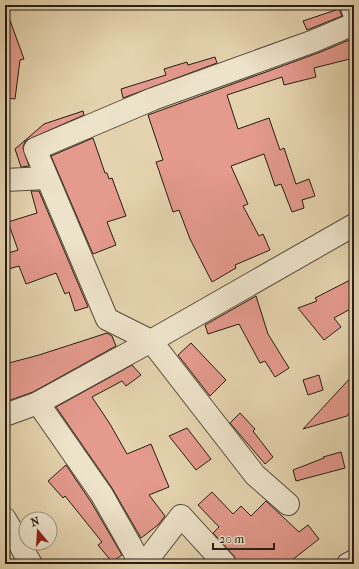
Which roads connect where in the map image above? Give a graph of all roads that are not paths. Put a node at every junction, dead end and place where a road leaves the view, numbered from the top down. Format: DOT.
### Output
graph roads {
  1 [pos="351,5"];
  2 [pos="354,14"];
  3 [pos="354,24"];
  4 [pos="46,178"];
  5 [pos="5,180"];
  6 [pos="354,225"];
  7 [pos="151,341"];
  8 [pos="38,403"];
  9 [pos="5,414"];
  10 [pos="288,504"];
  11 [pos="5,519"];
  12 [pos="354,561"];
  13 [pos="30,564"];
  14 [pos="142,564"];
  15 [pos="225,564"];
  16 [pos="348,564"];
  1 -- 2 [label="street"];
  3 -- 4 [label="street"];
  4 -- 5 [label="street"];
  4 -- 7 [label="street"];
  6 -- 7 [label="street"];
  7 -- 8 [label="street"];
  7 -- 10 [label="street"];
  8 -- 9 [label="street"];
  8 -- 14 [label="street"];
  11 -- 13 [label="street"];
  12 -- 16 [label="street"];
  14 -- 15 [label="street"];
}
